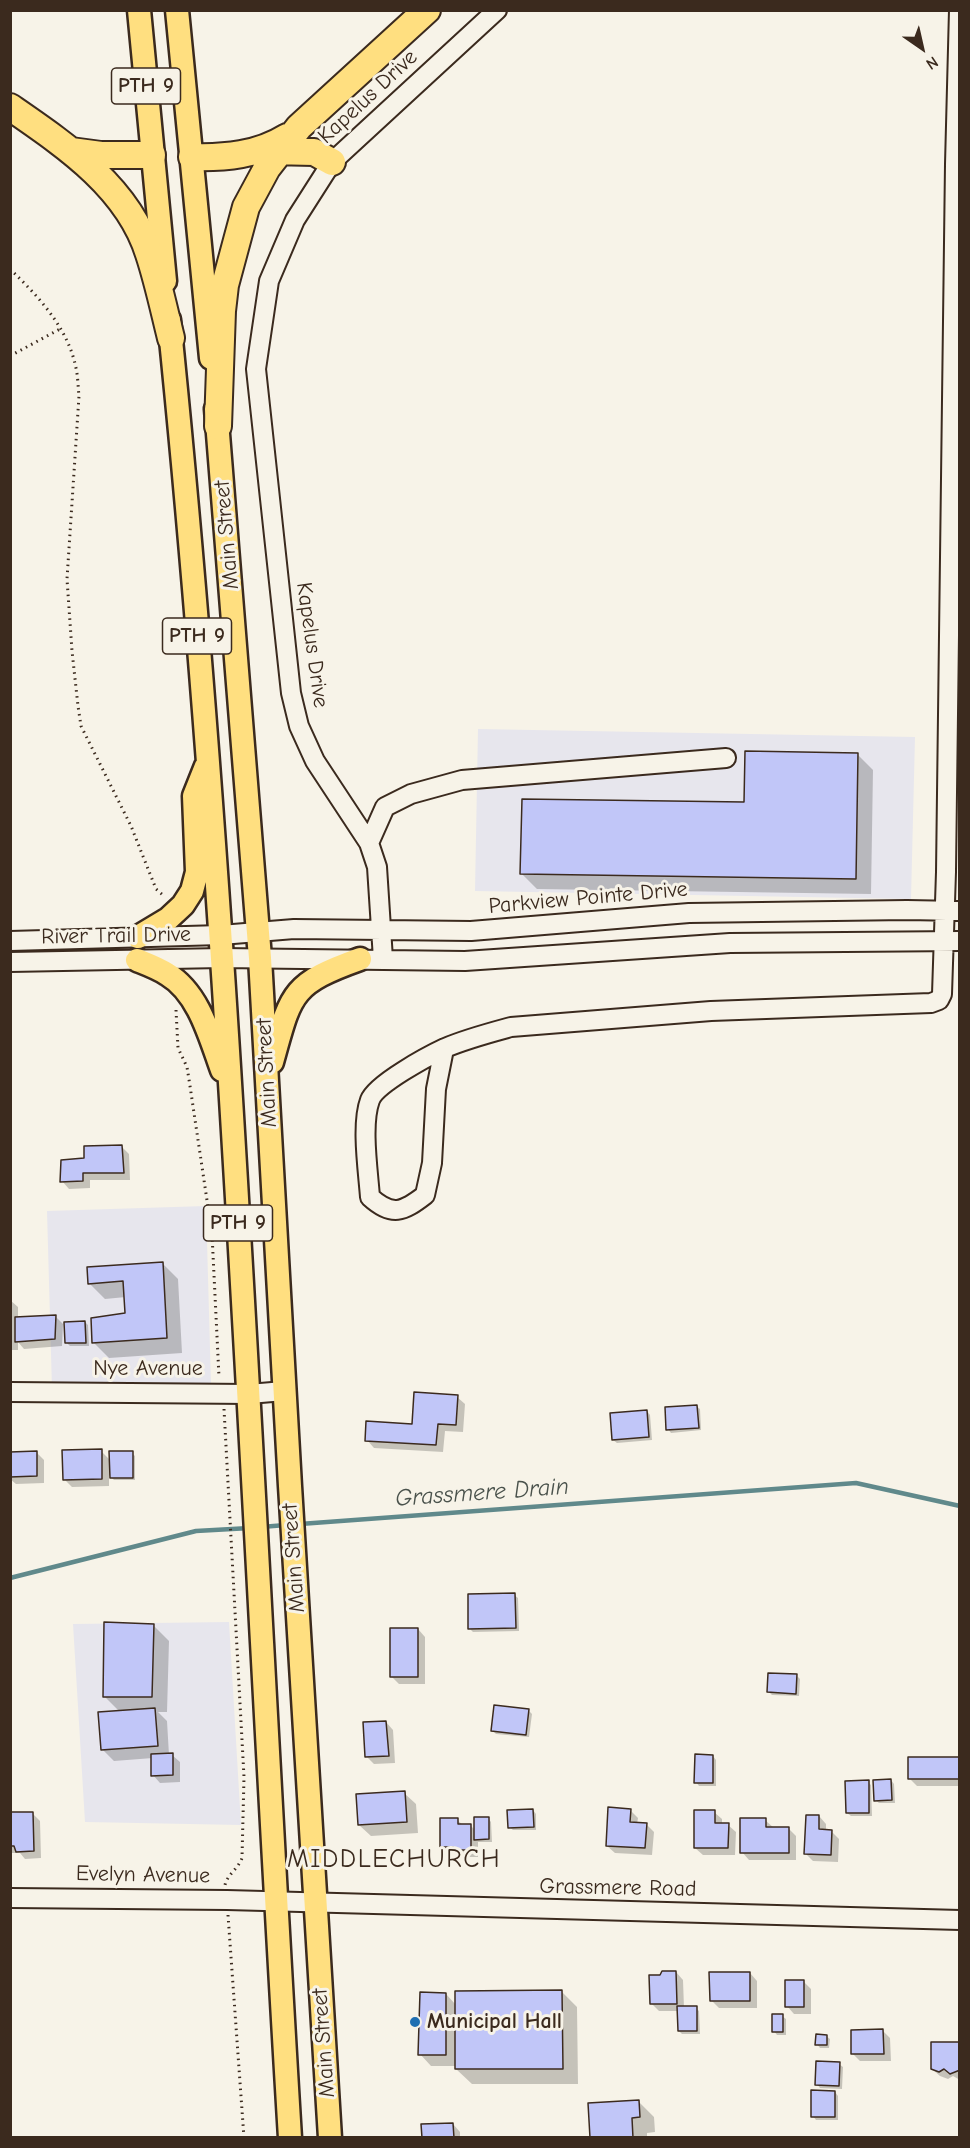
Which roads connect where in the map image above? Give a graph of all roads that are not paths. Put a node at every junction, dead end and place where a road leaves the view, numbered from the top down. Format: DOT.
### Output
graph roads {
  1 [pos="139,10"];
  2 [pos="177,10"];
  3 [pos="427,10"];
  4 [pos="496,10"];
  5 [pos="959,10"];
  6 [pos="10,107"];
  7 [pos="71,151"];
  8 [pos="272,151"];
  9 [pos="152,155"];
  10 [pos="192,158"];
  11 [pos="332,162"];
  12 [pos="171,338"];
  13 [pos="218,426"];
  14 [pos="726,758"];
  15 [pos="208,759"];
  16 [pos="369,843"];
  17 [pos="952,911"];
  18 [pos="383,929"];
  19 [pos="258,932"];
  20 [pos="220,935"];
  21 [pos="138,937"];
  22 [pos="10,941"];
  23 [pos="951,942"];
  24 [pos="222,958"];
  25 [pos="260,958"];
  26 [pos="360,959"];
  27 [pos="383,959"];
  28 [pos="137,960"];
  29 [pos="10,962"];
  30 [pos="444,1049"];
  31 [pos="267,1081"];
  32 [pos="230,1089"];
  33 [pos="284,1391"];
  34 [pos="10,1392"];
  35 [pos="249,1394"];
  36 [pos="10,1898"];
  37 [pos="276,1902"];
  38 [pos="315,1904"];
  39 [pos="960,1920"];
  40 [pos="290,2138"];
  41 [pos="330,2138"];
  1 -- 9 [label="main road, Main Street / PTH 9"];
  2 -- 10 [label="main road, Main Street / PTH 9"];
  3 -- 8 [label="highway"];
  4 -- 11 [label="street, Kapelus Drive"];
  5 -- 17 [label="street"];
  6 -- 7 [label="highway"];
  7 -- 9 [label="highway"];
  7 -- 12 [label="highway"];
  8 -- 10 [label="highway"];
  8 -- 11 [label="highway"];
  8 -- 13 [label="highway"];
  9 -- 12 [label="main road, Main Street / PTH 9"];
  10 -- 13 [label="main road, Main Street / PTH 9"];
  11 -- 16 [label="street, Kapelus Drive"];
  12 -- 15 [label="main road, Main Street / PTH 9"];
  13 -- 19 [label="main road, Main Street / PTH 9"];
  14 -- 16 [label="street"];
  15 -- 20 [label="main road, Main Street / PTH 9"];
  15 -- 21 [label="main road"];
  16 -- 18 [label="street, Kapelus Drive"];
  17 -- 18 [label="street, Parkview Pointe Drive"];
  17 -- 23 [label="street"];
  18 -- 19 [label="street, Parkview Pointe Drive"];
  18 -- 27 [label="street, Kapelus Drive"];
  19 -- 20 [label="street, Parkview Pointe Drive"];
  19 -- 25 [label="main road, Main Street / PTH 9"];
  20 -- 21 [label="street, River Trail Drive"];
  20 -- 24 [label="main road, Main Street / PTH 9"];
  21 -- 22 [label="street, River Trail Drive"];
  23 -- 27 [label="street"];
  23 -- 30 [label="street"];
  24 -- 25 [label="street"];
  24 -- 28 [label="street, River Trail Drive"];
  24 -- 32 [label="main road, Main Street / PTH 9"];
  25 -- 26 [label="street"];
  25 -- 31 [label="main road, Main Street / PTH 9"];
  26 -- 27 [label="street"];
  26 -- 31 [label="main road"];
  28 -- 29 [label="street, River Trail Drive"];
  28 -- 32 [label="main road"];
  30 -- 30 [label="street"];
  31 -- 33 [label="main road, Main Street / PTH 9"];
  32 -- 35 [label="main road, Main Street / PTH 9"];
  33 -- 35 [label="street, Nye Avenue"];
  33 -- 38 [label="main road, Main Street / PTH 9"];
  34 -- 35 [label="street, Nye Avenue"];
  35 -- 37 [label="main road, Main Street / PTH 9"];
  36 -- 37 [label="street, Evelyn Avenue"];
  37 -- 38 [label="street, Grassmere Road"];
  37 -- 40 [label="main road, Main Street / PTH 9"];
  38 -- 39 [label="street, Grassmere Road"];
  38 -- 41 [label="main road, Main Street / PTH 9"];
}
